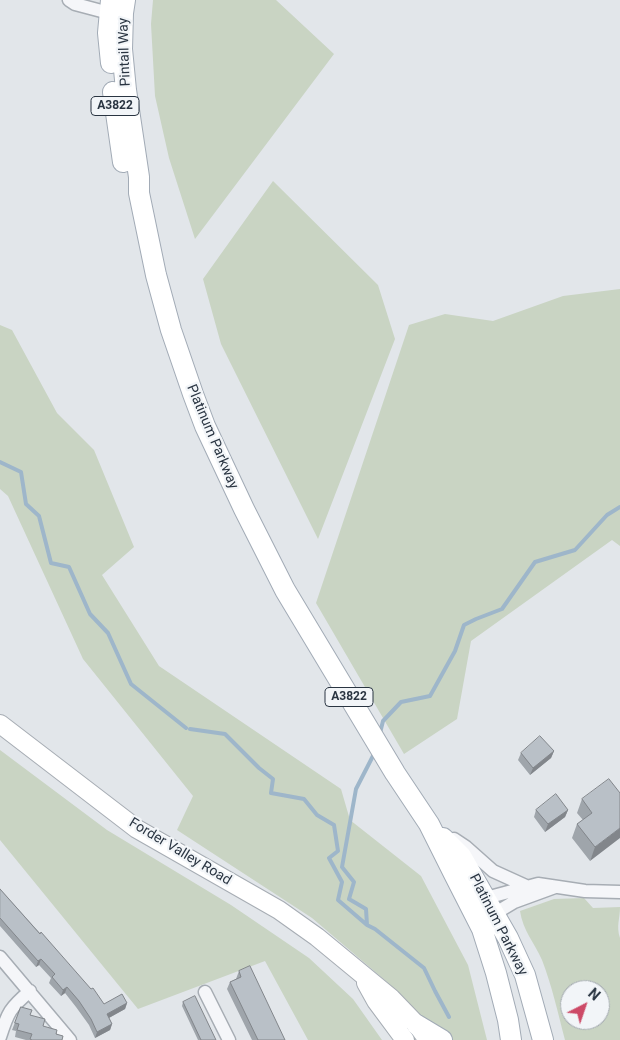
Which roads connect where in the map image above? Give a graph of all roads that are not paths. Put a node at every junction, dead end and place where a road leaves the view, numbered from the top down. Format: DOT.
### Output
graph roads {
  1 [pos="69,0"];
  2 [pos="125,0"];
  3 [pos="110,6"];
  4 [pos="138,193"];
  5 [pos="0,724"];
  6 [pos="429,824"];
  7 [pos="526,886"];
  8 [pos="557,886"];
  9 [pos="620,892"];
  10 [pos="487,914"];
  11 [pos="0,957"];
  12 [pos="362,976"];
  13 [pos="30,991"];
  14 [pos="205,992"];
  15 [pos="417,1035"];
  16 [pos="0,1037"];
  17 [pos="70,1040"];
  18 [pos="229,1040"];
  19 [pos="442,1040"];
  20 [pos="511,1040"];
  21 [pos="543,1040"];
  1 -- 3 [label="street"];
  2 -- 4 [label="main road, Pintail Way / A3822"];
  3 -- 4 [label="main road, Platinum Parkway / A3822"];
  4 -- 6 [label="main road, Platinum Parkway / A3822"];
  5 -- 12 [label="main road, Forder Valley Road"];
  6 -- 7 [label="street"];
  6 -- 10 [label="main road, Platinum Parkway"];
  6 -- 10 [label="main road, Platinum Parkway"];
  7 -- 8 [label="street"];
  7 -- 10 [label="street"];
  8 -- 9 [label="street"];
  8 -- 10 [label="street"];
  10 -- 20 [label="main road, Platinum Parkway"];
  10 -- 21 [label="main road, Platinum Parkway"];
  11 -- 13 [label="street"];
  12 -- 15 [label="main road, Forder Valley Road"];
  12 -- 15 [label="main road, Forder Valley Road"];
  13 -- 16 [label="street"];
  13 -- 17 [label="street"];
  14 -- 18 [label="street"];
  15 -- 19 [label="main road"];
}
